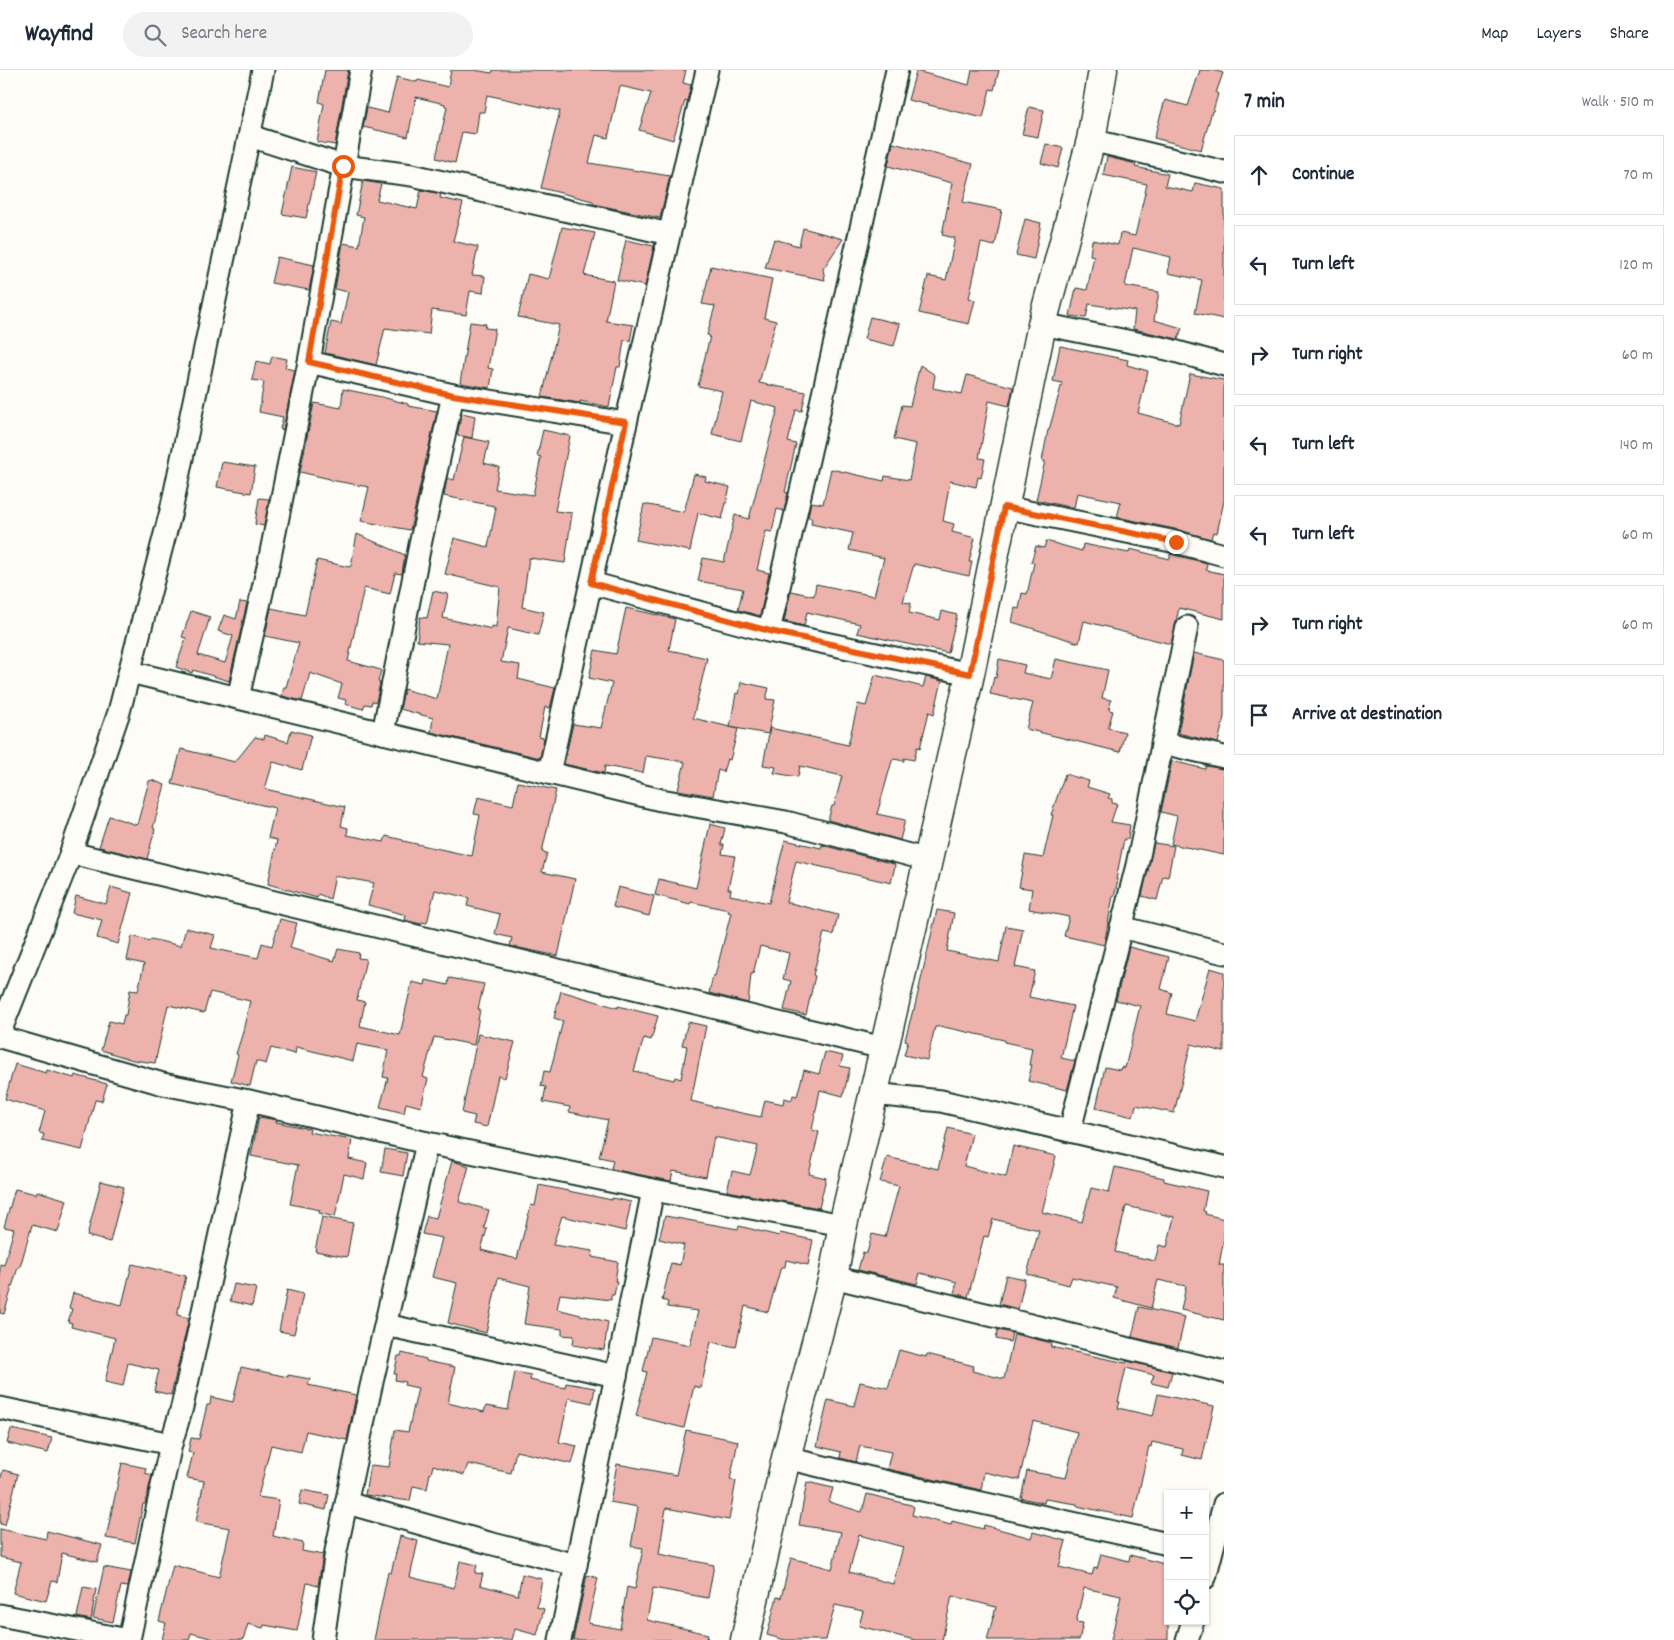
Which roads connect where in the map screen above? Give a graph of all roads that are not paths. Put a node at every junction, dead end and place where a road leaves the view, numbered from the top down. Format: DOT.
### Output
graph roads {
  1 [pos="263,70"];
  2 [pos="361,70"];
  3 [pos="707,70"];
  4 [pos="897,70"];
  5 [pos="1103,70"];
  6 [pos="250,136"];
  7 [pos="1091,140"];
  8 [pos="343,166"];
  9 [pos="1224,172"];
  10 [pos="669,234"];
  11 [pos="1042,324"];
  12 [pos="309,362"];
  13 [pos="1224,365"];
  14 [pos="453,395"];
  15 [pos="626,422"];
  16 [pos="1004,507"];
  17 [pos="1224,555"];
  18 [pos="591,583"];
  19 [pos="1187,627"];
  20 [pos="770,631"];
  21 [pos="130,672"];
  22 [pos="970,674"];
  23 [pos="238,698"];
  24 [pos="383,733"];
  25 [pos="1162,743"];
  26 [pos="1224,757"];
  27 [pos="549,773"];
  28 [pos="71,853"];
  29 [pos="928,860"];
  30 [pos="1121,927"];
  31 [pos="1224,953"];
  32 [pos="0,1032"];
  33 [pos="0,1037"];
  34 [pos="883,1048"];
  35 [pos="873,1094"];
  36 [pos="249,1101"];
  37 [pos="1070,1130"];
  38 [pos="427,1143"];
  39 [pos="1224,1167"];
  40 [pos="652,1190"];
  41 [pos="843,1224"];
  42 [pos="833,1277"];
  43 [pos="386,1325"];
  44 [pos="1224,1372"];
  45 [pos="616,1376"];
  46 [pos="0,1408"];
  47 [pos="171,1444"];
  48 [pos="786,1458"];
  49 [pos="347,1503"];
  50 [pos="1224,1504"];
  51 [pos="1164,1543"];
  52 [pos="1209,1549"];
  53 [pos="576,1564"];
  54 [pos="0,1615"];
  55 [pos="1192,1625"];
  56 [pos="128,1640"];
  57 [pos="323,1640"];
  58 [pos="560,1640"];
  59 [pos="745,1640"];
  60 [pos="1187,1640"];
  1 -- 6 [label="street"];
  2 -- 8 [label="street"];
  3 -- 10 [label="street"];
  4 -- 20 [label="street"];
  5 -- 7 [label="street"];
  6 -- 8 [label="street"];
  6 -- 21 [label="street"];
  7 -- 9 [label="street"];
  7 -- 11 [label="street"];
  8 -- 10 [label="street"];
  8 -- 12 [label="street"];
  10 -- 15 [label="street"];
  11 -- 13 [label="street"];
  11 -- 16 [label="street"];
  12 -- 14 [label="street"];
  12 -- 23 [label="street"];
  14 -- 15 [label="street"];
  14 -- 24 [label="street"];
  15 -- 18 [label="street"];
  16 -- 17 [label="street"];
  16 -- 22 [label="street"];
  18 -- 20 [label="street"];
  18 -- 27 [label="street"];
  19 -- 25 [label="street"];
  20 -- 22 [label="street"];
  21 -- 23 [label="street"];
  21 -- 28 [label="street"];
  22 -- 29 [label="street"];
  23 -- 24 [label="street"];
  24 -- 27 [label="street"];
  25 -- 26 [label="street"];
  25 -- 30 [label="street"];
  27 -- 29 [label="street"];
  28 -- 32 [label="street"];
  28 -- 34 [label="street"];
  29 -- 34 [label="street"];
  30 -- 31 [label="street"];
  30 -- 37 [label="street"];
  33 -- 36 [label="street"];
  34 -- 35 [label="street"];
  35 -- 37 [label="street"];
  35 -- 41 [label="street"];
  36 -- 38 [label="street"];
  36 -- 47 [label="street"];
  37 -- 39 [label="street"];
  38 -- 40 [label="street"];
  38 -- 43 [label="street"];
  40 -- 41 [label="street"];
  40 -- 45 [label="street"];
  41 -- 42 [label="street"];
  42 -- 44 [label="street"];
  42 -- 48 [label="street"];
  43 -- 45 [label="street"];
  43 -- 49 [label="street"];
  45 -- 53 [label="street"];
  46 -- 47 [label="street"];
  47 -- 56 [label="street"];
  48 -- 51 [label="street"];
  48 -- 59 [label="street"];
  49 -- 53 [label="street"];
  49 -- 57 [label="street"];
  50 -- 52 [label="street"];
  53 -- 58 [label="street"];
  54 -- 56 [label="street"];
  55 -- 60 [label="street"];
}
